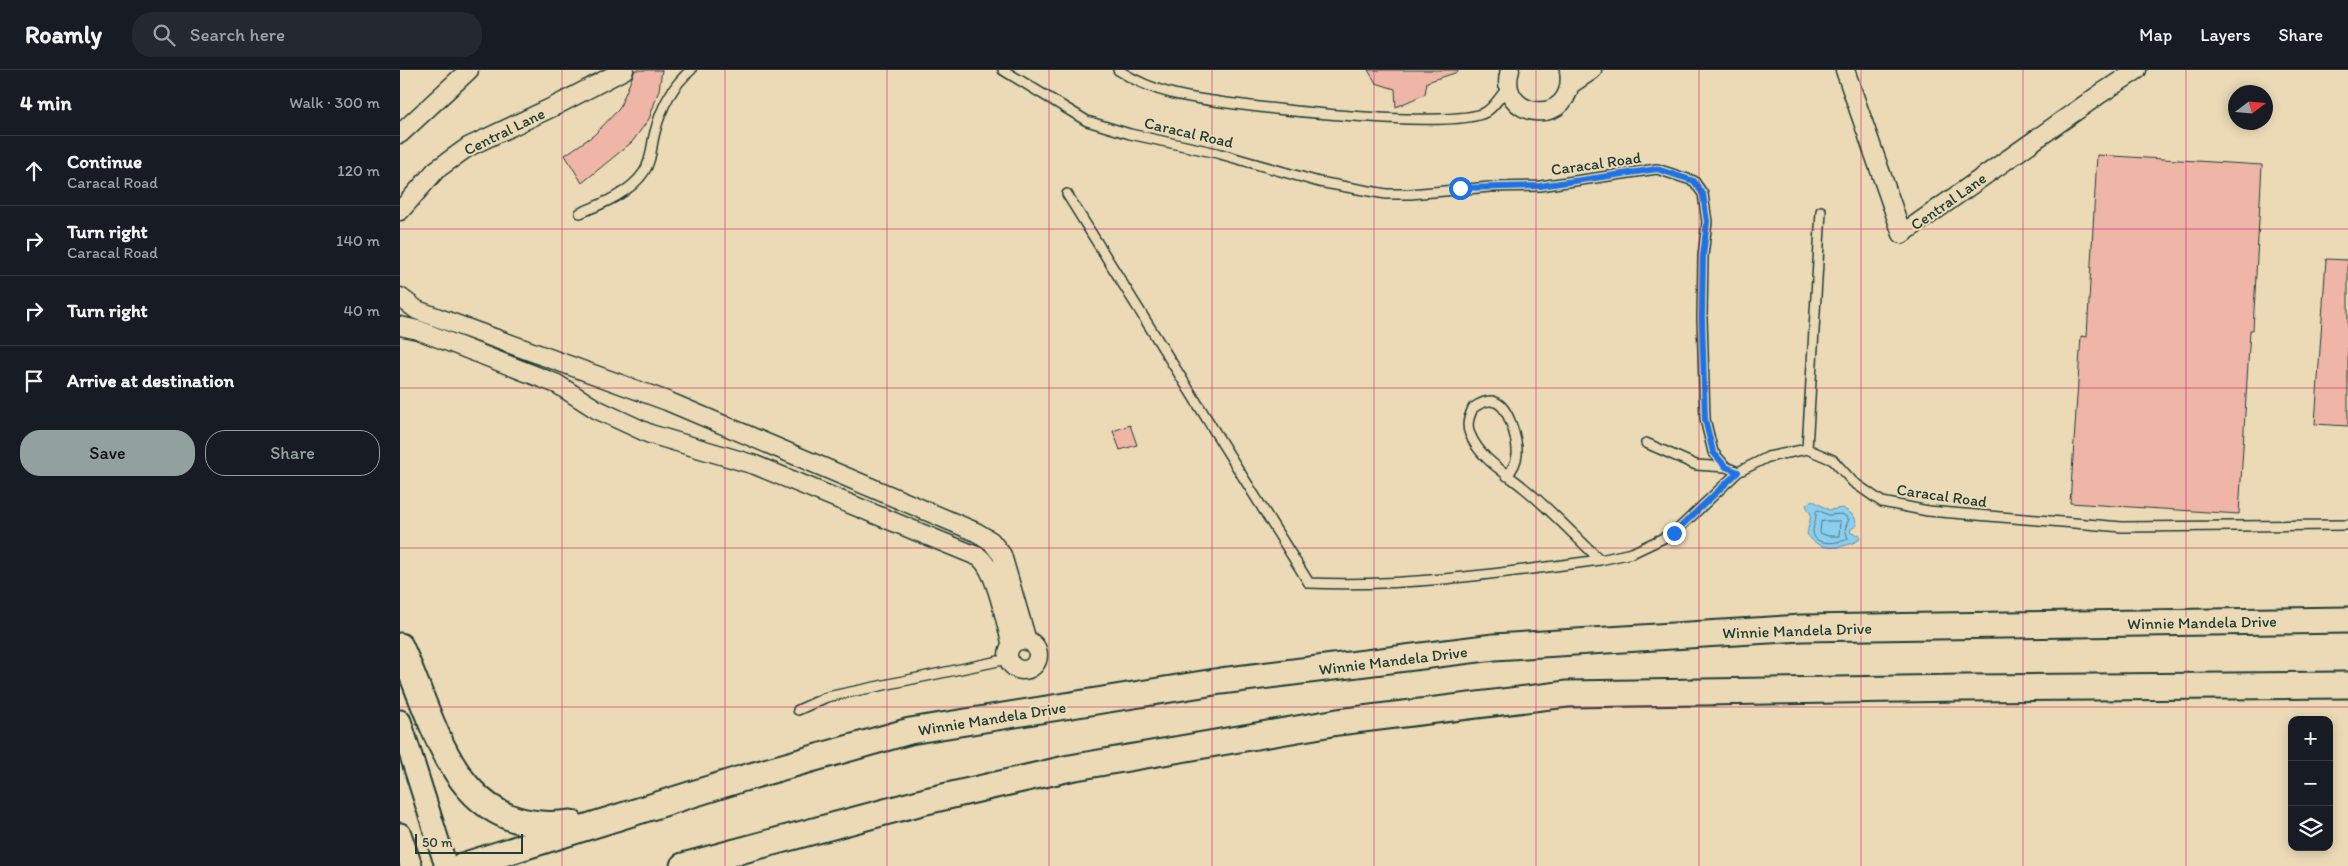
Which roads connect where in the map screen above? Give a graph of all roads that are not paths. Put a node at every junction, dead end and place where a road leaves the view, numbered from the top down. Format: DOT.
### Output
graph roads {
  1 [pos="469,70"];
  2 [pos="624,70"];
  3 [pos="691,70"];
  4 [pos="1003,70"];
  5 [pos="1118,70"];
  6 [pos="1592,70"];
  7 [pos="1845,70"];
  8 [pos="2137,70"];
  9 [pos="1570,77"];
  10 [pos="1509,78"];
  11 [pos="400,134"];
  12 [pos="1067,194"];
  13 [pos="400,211"];
  14 [pos="1822,211"];
  15 [pos="580,213"];
  16 [pos="400,297"];
  17 [pos="400,326"];
  18 [pos="522,348"];
  19 [pos="516,368"];
  20 [pos="1646,443"];
  21 [pos="1807,450"];
  22 [pos="1726,467"];
  23 [pos="1738,472"];
  24 [pos="1507,476"];
  25 [pos="2348,525"];
  26 [pos="1600,560"];
  27 [pos="2348,620"];
  28 [pos="400,646"];
  29 [pos="1016,648"];
  30 [pos="2348,685"];
  31 [pos="798,710"];
  32 [pos="400,722"];
  33 [pos="623,816"];
  34 [pos="400,834"];
  35 [pos="717,859"];
  36 [pos="468,864"];
  37 [pos="411,866"];
  38 [pos="446,866"];
  39 [pos="682,866"];
  1 -- 11 [label="street"];
  2 -- 13 [label="street, Central Lane"];
  3 -- 15 [label="lane"];
  4 -- 22 [label="lane, Caracal Road"];
  5 -- 10 [label="lane, Caracal Road"];
  6 -- 9 [label="street"];
  7 -- 8 [label="street, Central Lane"];
  9 -- 10 [label="street"];
  12 -- 26 [label="lane"];
  14 -- 21 [label="lane"];
  16 -- 18 [label="street"];
  17 -- 19 [label="street"];
  18 -- 19 [label="street"];
  18 -- 29 [label="street"];
  19 -- 29 [label="street"];
  20 -- 22 [label="lane"];
  21 -- 23 [label="lane"];
  21 -- 25 [label="lane, Caracal Road"];
  22 -- 23 [label="lane"];
  23 -- 26 [label="lane"];
  24 -- 24 [label="lane"];
  24 -- 26 [label="lane"];
  27 -- 33 [label="main road, Winnie Mandela Drive"];
  28 -- 33 [label="main road"];
  29 -- 31 [label="lane"];
  30 -- 35 [label="main road"];
  32 -- 38 [label="street"];
  33 -- 36 [label="main road, Winnie Mandela Drive"];
  34 -- 37 [label="street"];
  35 -- 39 [label="main road"];
}
